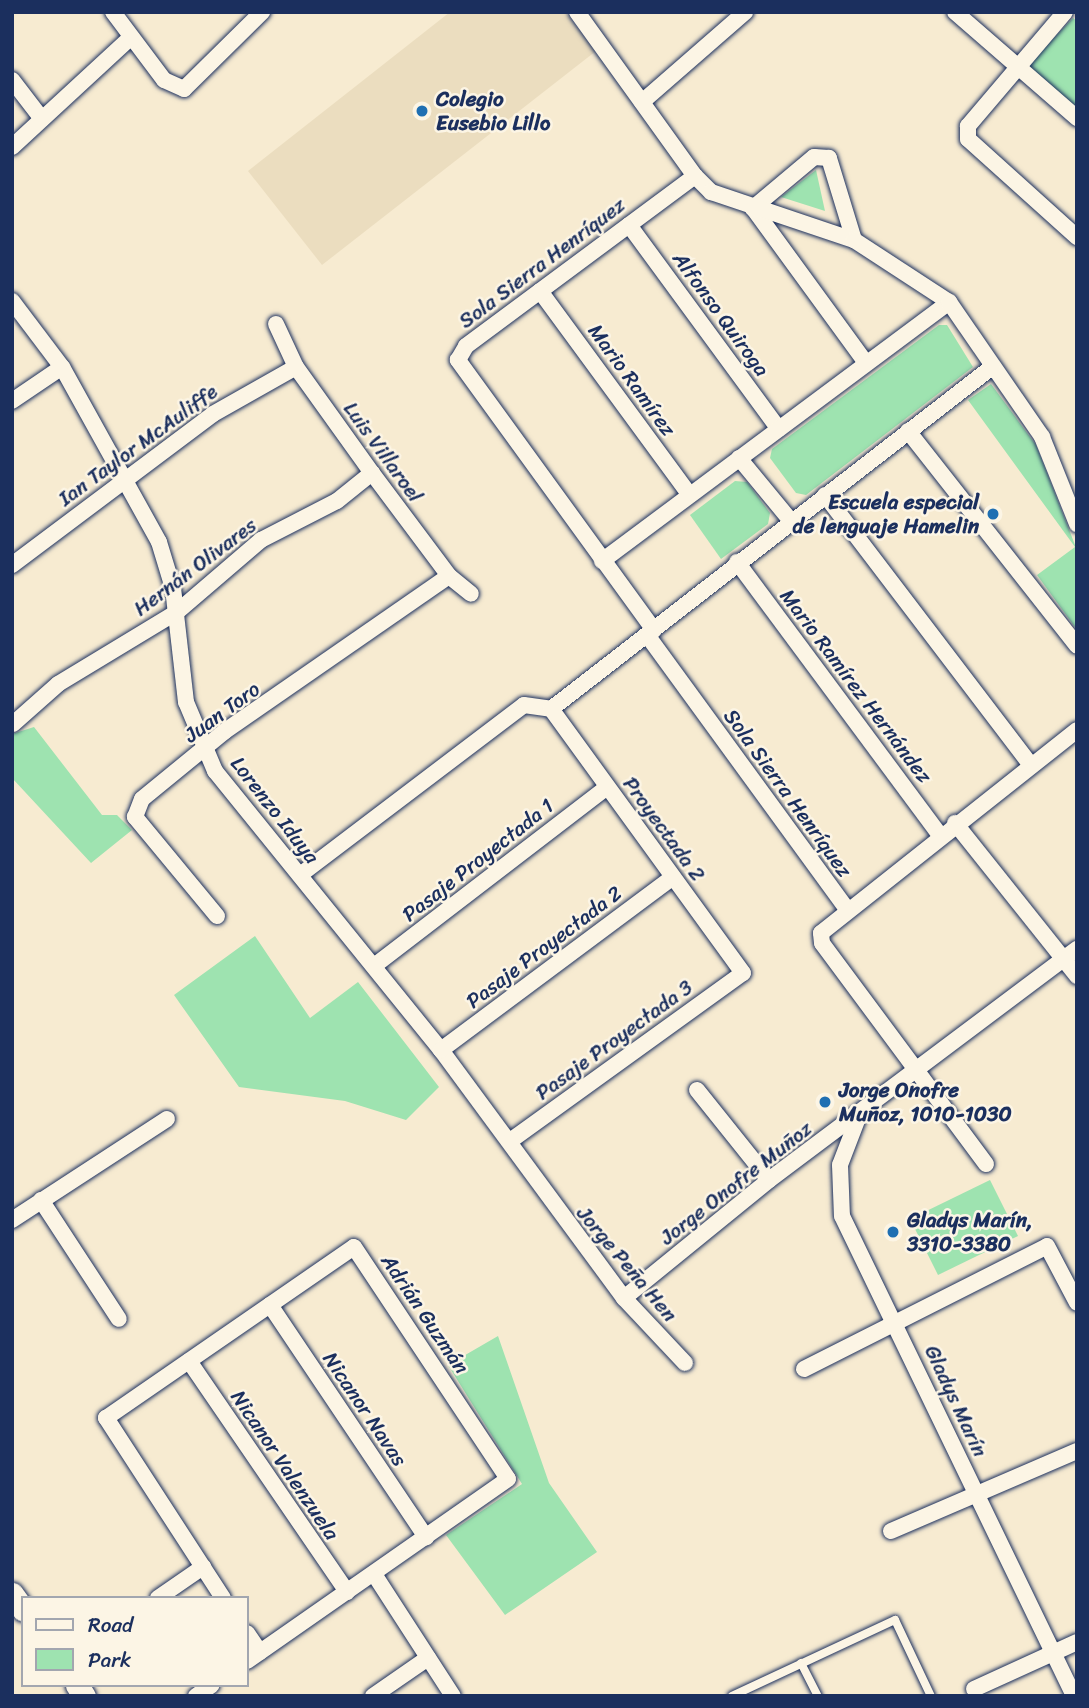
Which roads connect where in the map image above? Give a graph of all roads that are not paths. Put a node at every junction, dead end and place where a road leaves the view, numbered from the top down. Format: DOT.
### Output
graph roads {
  1 [pos="113,12"];
  2 [pos="262,12"];
  3 [pos="745,12"];
  4 [pos="955,12"];
  5 [pos="1065,12"];
  6 [pos="580,14"];
  7 [pos="131,37"];
  8 [pos="1018,67"];
  9 [pos="12,80"];
  10 [pos="642,102"];
  11 [pos="1077,118"];
  12 [pos="42,119"];
  13 [pos="12,147"];
  14 [pos="695,176"];
  15 [pos="753,208"];
  16 [pos="629,225"];
  17 [pos="1077,237"];
  18 [pos="854,240"];
  19 [pos="540,291"];
  20 [pos="12,301"];
  21 [pos="949,302"];
  22 [pos="276,324"];
  23 [pos="866,363"];
  24 [pos="62,366"];
  25 [pos="992,367"];
  26 [pos="296,368"];
  27 [pos="12,401"];
  28 [pos="779,429"];
  29 [pos="908,431"];
  30 [pos="739,458"];
  31 [pos="372,473"];
  32 [pos="129,481"];
  33 [pos="690,495"];
  34 [pos="825,495"];
  35 [pos="791,522"];
  36 [pos="1077,524"];
  37 [pos="602,561"];
  38 [pos="737,562"];
  39 [pos="12,565"];
  40 [pos="449,576"];
  41 [pos="471,594"];
  42 [pos="177,612"];
  43 [pos="650,632"];
  44 [pos="1077,646"];
  45 [pos="551,709"];
  46 [pos="13,724"];
  47 [pos="1077,730"];
  48 [pos="205,749"];
  49 [pos="1031,765"];
  50 [pos="607,787"];
  51 [pos="956,823"];
  52 [pos="940,835"];
  53 [pos="299,875"];
  54 [pos="673,877"];
  55 [pos="846,908"];
  56 [pos="217,916"];
  57 [pos="1077,949"];
  58 [pos="1063,959"];
  59 [pos="374,966"];
  60 [pos="743,973"];
  61 [pos="1077,976"];
  62 [pos="441,1050"];
  63 [pos="917,1071"];
  64 [pos="697,1090"];
  65 [pos="858,1118"];
  66 [pos="167,1119"];
  67 [pos="510,1141"];
  68 [pos="986,1164"];
  69 [pos="768,1180"];
  70 [pos="540,1189"];
  71 [pos="41,1200"];
  72 [pos="12,1220"];
  73 [pos="624,1298"];
  74 [pos="1077,1303"];
  75 [pos="270,1305"];
  76 [pos="119,1319"];
  77 [pos="898,1326"];
  78 [pos="189,1361"];
  79 [pos="685,1363"];
  80 [pos="804,1369"];
  81 [pos="1077,1451"];
  82 [pos="975,1493"];
  83 [pos="891,1531"];
  84 [pos="426,1537"];
  85 [pos="203,1567"];
  86 [pos="374,1574"];
  87 [pos="347,1592"];
  88 [pos="161,1596"];
  89 [pos="222,1596"];
  90 [pos="248,1637"];
  91 [pos="1077,1642"];
  92 [pos="1077,1652"];
  93 [pos="1054,1653"];
  94 [pos="253,1657"];
  95 [pos="428,1658"];
  96 [pos="801,1664"];
  97 [pos="974,1689"];
  98 [pos="373,1696"];
  99 [pos="453,1696"];
  100 [pos="732,1696"];
  101 [pos="818,1696"];
  102 [pos="931,1696"];
  103 [pos="1074,1696"];
  1 -- 7 [label="street"];
  2 -- 7 [label="street"];
  3 -- 10 [label="street"];
  4 -- 8 [label="street"];
  5 -- 8 [label="street"];
  6 -- 10 [label="street"];
  7 -- 12 [label="street"];
  8 -- 11 [label="street"];
  8 -- 17 [label="street"];
  9 -- 12 [label="street"];
  10 -- 14 [label="street"];
  12 -- 13 [label="street"];
  14 -- 15 [label="street"];
  14 -- 16 [label="street, Sola Sierra Henríquez"];
  15 -- 18 [label="street"];
  15 -- 18 [label="street"];
  15 -- 23 [label="street"];
  16 -- 19 [label="street, Sola Sierra Henríquez"];
  16 -- 28 [label="street, Alfonso Quiroga"];
  18 -- 21 [label="street"];
  19 -- 33 [label="street, Mario Ramírez"];
  19 -- 37 [label="street, Sola Sierra Henríquez"];
  20 -- 24 [label="street, Lorenzo Iduya"];
  21 -- 23 [label="street"];
  21 -- 25 [label="street"];
  22 -- 26 [label="street, Luis Villaroel"];
  23 -- 28 [label="street"];
  24 -- 27 [label="street"];
  24 -- 32 [label="street, Lorenzo Iduya"];
  25 -- 29 [label="street"];
  25 -- 36 [label="street"];
  26 -- 31 [label="street, Luis Villaroel"];
  26 -- 32 [label="street, Ian Taylor McAuliffe"];
  28 -- 30 [label="street"];
  29 -- 34 [label="street"];
  29 -- 44 [label="street"];
  30 -- 33 [label="street"];
  30 -- 35 [label="street"];
  31 -- 40 [label="street, Luis Villaroel"];
  31 -- 42 [label="street, Hernán Olivares"];
  32 -- 39 [label="street, Ian Taylor McAuliffe"];
  32 -- 42 [label="street, Lorenzo Iduya"];
  33 -- 37 [label="street"];
  34 -- 35 [label="street"];
  34 -- 49 [label="street"];
  35 -- 38 [label="street"];
  37 -- 43 [label="street, Sola Sierra Henríquez"];
  38 -- 43 [label="street"];
  38 -- 52 [label="street, Mario Ramírez Hernández"];
  40 -- 41 [label="street, Luis Villaroel"];
  40 -- 48 [label="street, Juan Toro"];
  42 -- 46 [label="street, Hernán Olivares"];
  42 -- 48 [label="street, Lorenzo Iduya"];
  43 -- 45 [label="street"];
  43 -- 55 [label="street, Sola Sierra Henríquez"];
  45 -- 50 [label="street, Proyectada 2"];
  45 -- 53 [label="street"];
  47 -- 49 [label="street, Sola Sierra Henríquez"];
  48 -- 53 [label="street, Lorenzo Iduya"];
  48 -- 56 [label="street, Juan Toro"];
  49 -- 51 [label="street, Sola Sierra Henríquez"];
  50 -- 54 [label="street, Proyectada 2"];
  50 -- 59 [label="street, Pasaje Proyectada 1"];
  51 -- 52 [label="street, Sola Sierra Henríquez"];
  51 -- 58 [label="street"];
  52 -- 55 [label="street, Sola Sierra Henríquez"];
  53 -- 59 [label="street, Lorenzo Iduya"];
  54 -- 60 [label="street, Proyectada 2"];
  54 -- 62 [label="street, Pasaje Proyectada 2"];
  55 -- 63 [label="street, Sola Sierra Henríquez"];
  57 -- 58 [label="street, Jorge Onofre Muñoz"];
  58 -- 61 [label="street"];
  58 -- 63 [label="street, Jorge Onofre Muñoz"];
  59 -- 62 [label="street, Lorenzo Iduya"];
  60 -- 67 [label="street, Pasaje Proyectada 3"];
  62 -- 67 [label="street, Lorenzo Iduya"];
  63 -- 65 [label="street, Jorge Onofre Muñoz"];
  63 -- 68 [label="street, Sola Sierra Henríquez"];
  64 -- 69 [label="street"];
  65 -- 69 [label="street, Jorge Onofre Muñoz"];
  65 -- 77 [label="street, Gladys Marín"];
  66 -- 71 [label="street"];
  67 -- 70 [label="street, Lorenzo Iduya"];
  69 -- 73 [label="street, Jorge Onofre Muñoz"];
  70 -- 73 [label="street, Jorge Peña Hen"];
  71 -- 72 [label="street"];
  71 -- 76 [label="street"];
  73 -- 79 [label="street, Jorge Peña Hen"];
  74 -- 77 [label="street"];
  75 -- 78 [label="street, Adrián Guzmán"];
  75 -- 84 [label="street, Nicanor Navas"];
  75 -- 84 [label="street, Adrián Guzmán"];
  77 -- 80 [label="street"];
  77 -- 82 [label="street, Gladys Marín"];
  78 -- 85 [label="street, Adrián Guzmán"];
  78 -- 87 [label="street, Nicanor Valenzuela"];
  81 -- 82 [label="street"];
  82 -- 83 [label="street"];
  82 -- 93 [label="street, Gladys Marín"];
  84 -- 86 [label="street, Adrián Guzmán"];
  85 -- 88 [label="street"];
  85 -- 89 [label="street, Adrián Guzmán"];
  86 -- 87 [label="street, Adrián Guzmán"];
  86 -- 95 [label="street"];
  87 -- 94 [label="street, Adrián Guzmán"];
  90 -- 94 [label="street, Adrián Guzmán"];
  91 -- 93 [label="street"];
  92 -- 93 [label="lane"];
  93 -- 97 [label="street"];
  93 -- 103 [label="street, Gladys Marín"];
  95 -- 98 [label="street"];
  95 -- 99 [label="street"];
  96 -- 100 [label="lane"];
  96 -- 101 [label="lane"];
  96 -- 102 [label="lane"];
}
